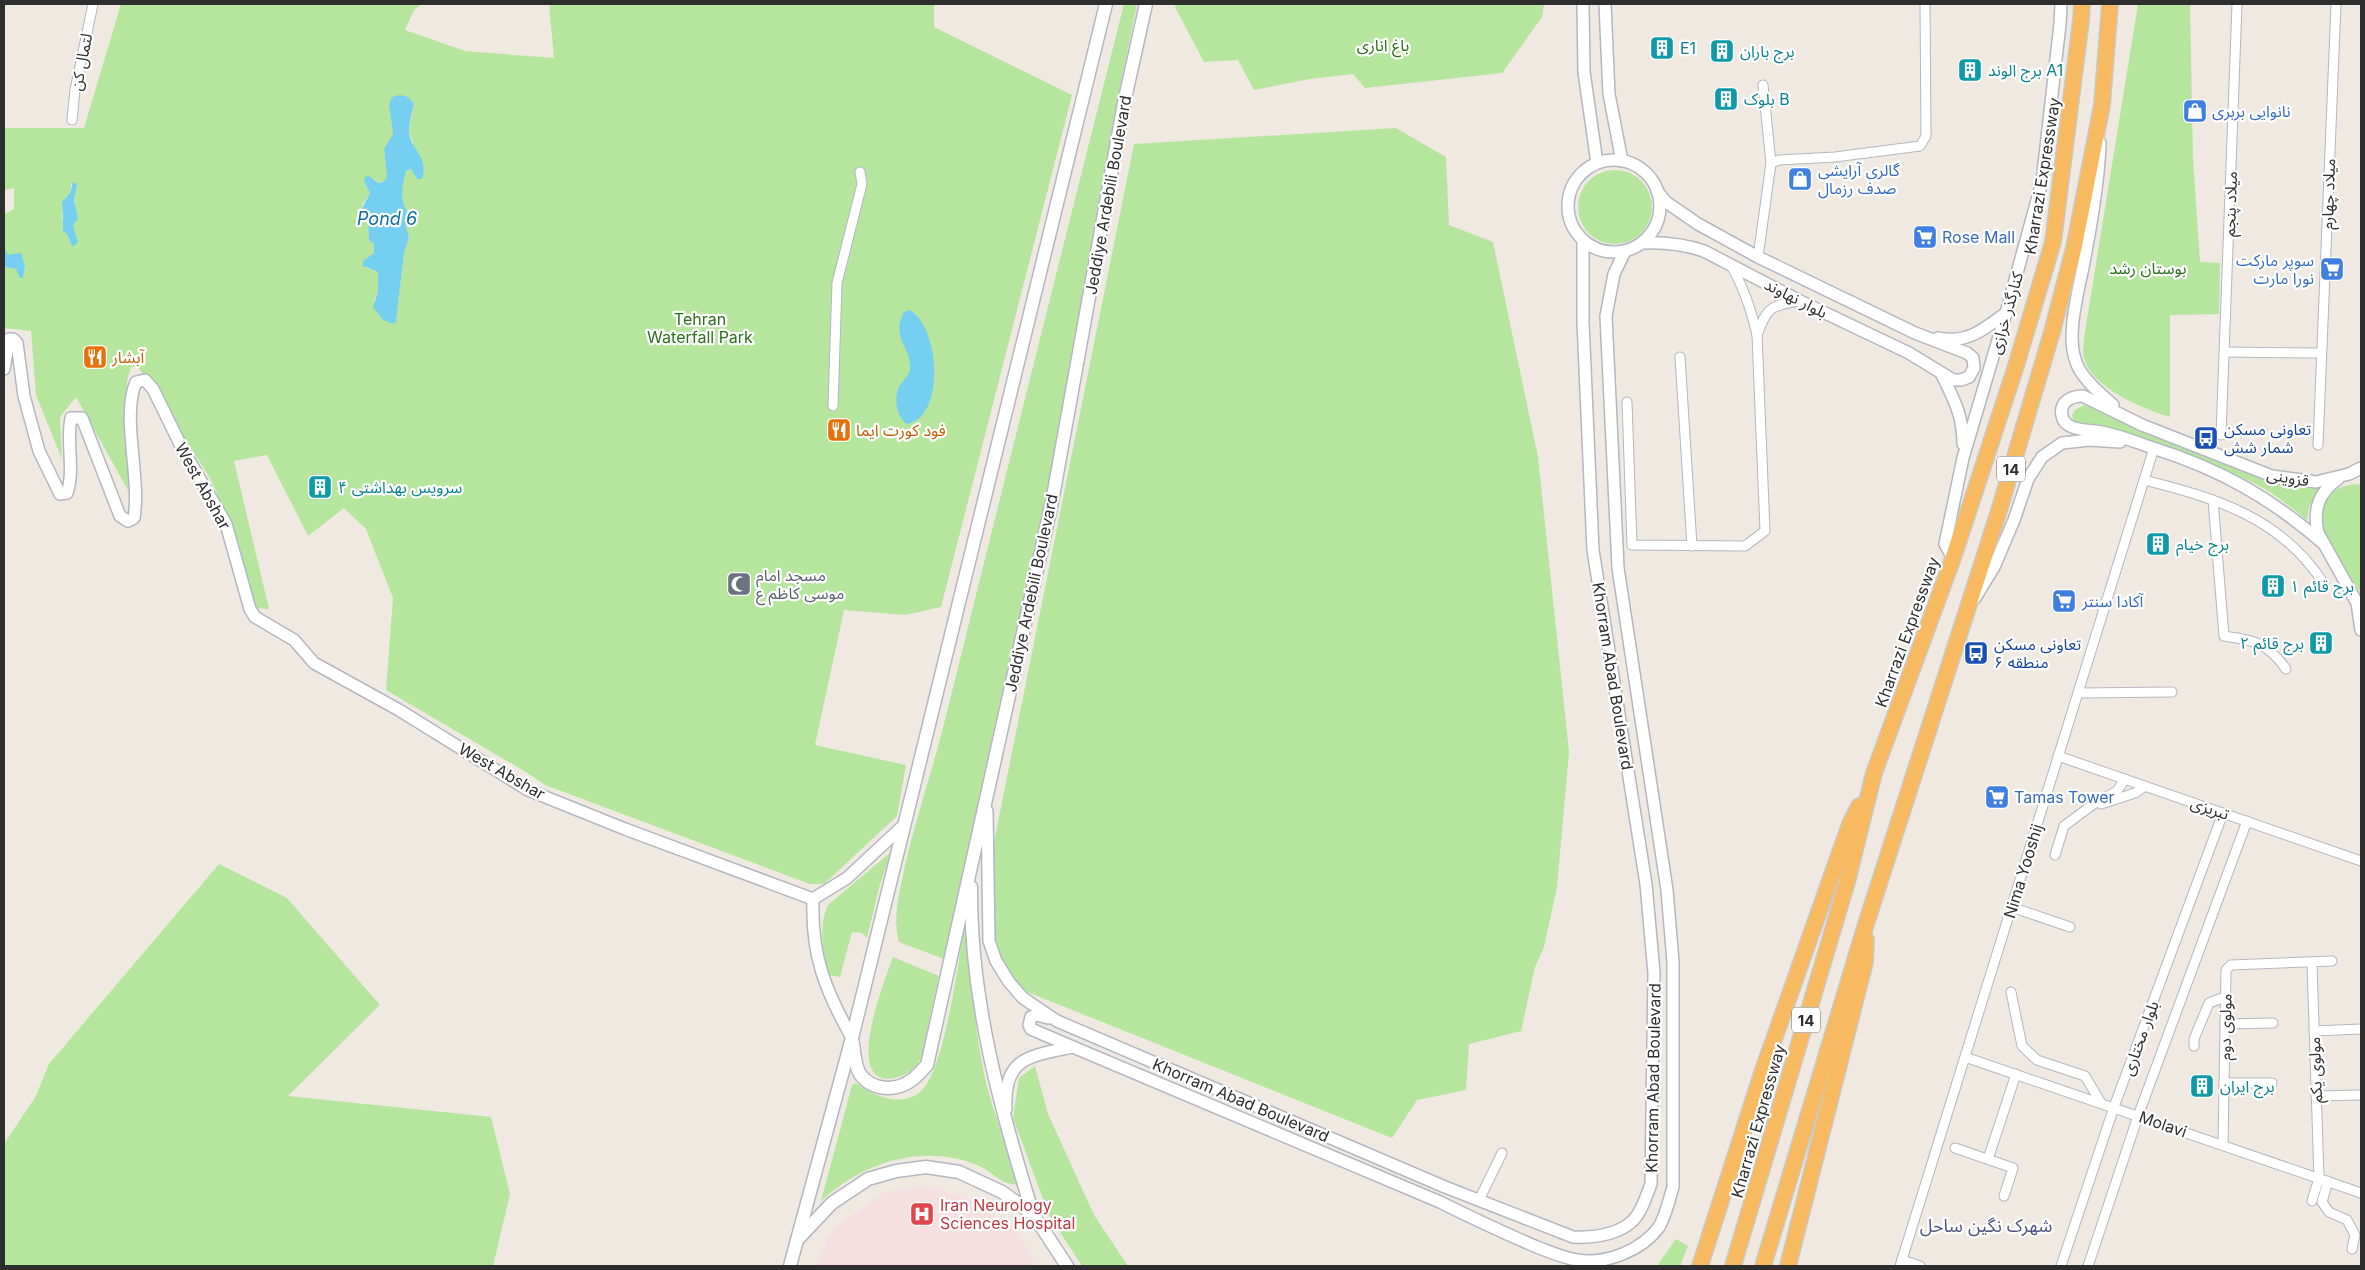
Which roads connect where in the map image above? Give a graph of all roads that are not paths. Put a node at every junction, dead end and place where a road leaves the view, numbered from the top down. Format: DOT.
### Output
graph roads {
  1 [pos="93,4"];
  2 [pos="1106,4"];
  3 [pos="1146,4"];
  4 [pos="1583,4"];
  5 [pos="1604,4"];
  6 [pos="1925,4"];
  7 [pos="2061,4"];
  8 [pos="2082,4"];
  9 [pos="2110,4"];
  10 [pos="2237,4"];
  11 [pos="2336,4"];
  12 [pos="1763,85"];
  13 [pos="2102,104"];
  14 [pos="72,120"];
  15 [pos="1622,161"];
  16 [pos="1597,163"];
  17 [pos="1771,163"];
  18 [pos="860,172"];
  19 [pos="1657,191"];
  20 [pos="1583,241"];
  21 [pos="1642,243"];
  22 [pos="1625,251"];
  23 [pos="1758,257"];
  24 [pos="1730,264"];
  25 [pos="1800,301"];
  26 [pos="2006,313"];
  27 [pos="1915,333"];
  28 [pos="1756,335"];
  29 [pos="2225,352"];
  30 [pos="2321,353"];
  31 [pos="1680,358"];
  32 [pos="4,369"];
  33 [pos="1942,375"];
  34 [pos="1627,402"];
  35 [pos="833,406"];
  36 [pos="2119,412"];
  37 [pos="2221,435"];
  38 [pos="2133,442"];
  39 [pos="2318,445"];
  40 [pos="2154,448"];
  41 [pos="1963,458"];
  42 [pos="1613,464"];
  43 [pos="1629,464"];
  44 [pos="2361,468"];
  45 [pos="2355,474"];
  46 [pos="2144,480"];
  47 [pos="2213,500"];
  48 [pos="2324,544"];
  49 [pos="1632,545"];
  50 [pos="1617,546"];
  51 [pos="1692,546"];
  52 [pos="1953,558"];
  53 [pos="2324,584"];
  54 [pos="1963,619"];
  55 [pos="2361,630"];
  56 [pos="2286,669"];
  57 [pos="2172,692"];
  58 [pos="2078,693"];
  59 [pos="2058,756"];
  60 [pos="1874,773"];
  61 [pos="2125,779"];
  62 [pos="2145,786"];
  63 [pos="986,798"];
  64 [pos="2089,808"];
  65 [pos="2223,812"];
  66 [pos="2247,821"];
  67 [pos="905,824"];
  68 [pos="2055,856"];
  69 [pos="972,858"];
  70 [pos="2361,861"];
  71 [pos="813,899"];
  72 [pos="2012,907"];
  73 [pos="1866,924"];
  74 [pos="2070,927"];
  75 [pos="2332,961"];
  76 [pos="2312,963"];
  77 [pos="2011,992"];
  78 [pos="2225,997"];
  79 [pos="1057,1021"];
  80 [pos="2273,1023"];
  81 [pos="2225,1024"];
  82 [pos="2361,1029"];
  83 [pos="2314,1031"];
  84 [pos="852,1038"];
  85 [pos="2194,1046"];
  86 [pos="1072,1047"];
  87 [pos="1965,1057"];
  88 [pos="2016,1074"];
  89 [pos="2224,1083"];
  90 [pos="2272,1083"];
  91 [pos="2316,1096"];
  92 [pos="2359,1096"];
  93 [pos="2101,1103"];
  94 [pos="2114,1107"];
  95 [pos="2138,1116"];
  96 [pos="1008,1134"];
  97 [pos="2223,1145"];
  98 [pos="1956,1148"];
  99 [pos="1502,1153"];
  100 [pos="1988,1158"];
  101 [pos="2319,1178"];
  102 [pos="2328,1181"];
  103 [pos="1445,1187"];
  104 [pos="2361,1193"];
  105 [pos="2004,1196"];
  106 [pos="1479,1200"];
  107 [pos="2312,1200"];
  108 [pos="1440,1202"];
  109 [pos="1033,1214"];
  110 [pos="797,1240"];
  111 [pos="2352,1249"];
  112 [pos="1901,1263"];
  113 [pos="790,1266"];
  114 [pos="1067,1266"];
  115 [pos="1699,1266"];
  116 [pos="1733,1266"];
  117 [pos="1763,1266"];
  118 [pos="1788,1266"];
  119 [pos="1920,1266"];
  120 [pos="2061,1266"];
  121 [pos="2088,1266"];
  1 -- 14 [label="street, لتمال کن"];
  2 -- 67 [label="main road, Jeddiye Ardebili Boulevard"];
  3 -- 63 [label="main road, Jeddiye Ardebili Boulevard"];
  4 -- 16 [label="street"];
  5 -- 15 [label="street"];
  6 -- 17 [label="street"];
  7 -- 26 [label="street, کنارگذر خرازی"];
  8 -- 52 [label="highway, Kharrazi Expressway / 14"];
  9 -- 13 [label="highway, 14"];
  10 -- 29 [label="street, میلاد پنجم"];
  11 -- 30 [label="street, میلاد چهارم"];
  12 -- 17 [label="street"];
  13 -- 36 [label="street"];
  13 -- 54 [label="highway, 14"];
  15 -- 16 [label="street"];
  15 -- 19 [label="street"];
  16 -- 20 [label="street"];
  17 -- 23 [label="street"];
  18 -- 35 [label="street"];
  19 -- 21 [label="street"];
  19 -- 23 [label="street, بلوار نهاوند"];
  20 -- 22 [label="street"];
  20 -- 106 [label="street, Khorram Abad Boulevard"];
  21 -- 22 [label="street"];
  21 -- 24 [label="street, بلوار نهاوند"];
  22 -- 42 [label="street, Khorram Abad Boulevard"];
  23 -- 27 [label="street, بلوار نهاوند"];
  24 -- 25 [label="street, بلوار نهاوند"];
  24 -- 28 [label="street"];
  25 -- 28 [label="street"];
  25 -- 33 [label="street, بلوار نهاوند"];
  26 -- 27 [label="street"];
  26 -- 41 [label="street, کنارگذر خرازی"];
  27 -- 33 [label="street"];
  28 -- 51 [label="street"];
  29 -- 30 [label="street"];
  29 -- 37 [label="street, میلاد پنجم"];
  30 -- 39 [label="street, میلاد چهارم"];
  31 -- 51 [label="street"];
  32 -- 71 [label="street, West Abshar"];
  33 -- 41 [label="street"];
  34 -- 43 [label="street"];
  36 -- 38 [label="street, قزوینی"];
  36 -- 45 [label="street, قزوینی"];
  38 -- 40 [label="street, قزوینی"];
  38 -- 54 [label="street"];
  40 -- 46 [label="street, Nima Yooshij"];
  40 -- 48 [label="street, قزوینی"];
  41 -- 52 [label="street, کنارگذر خرازی"];
  42 -- 43 [label="street"];
  42 -- 50 [label="street, Khorram Abad Boulevard"];
  43 -- 49 [label="street"];
  44 -- 45 [label="street"];
  45 -- 48 [label="street"];
  46 -- 47 [label="street"];
  46 -- 58 [label="street, Nima Yooshij"];
  47 -- 53 [label="street"];
  47 -- 56 [label="street"];
  48 -- 55 [label="street"];
  49 -- 50 [label="street"];
  49 -- 51 [label="street"];
  50 -- 108 [label="street, Khorram Abad Boulevard"];
  52 -- 60 [label="highway, Kharrazi Expressway / 14"];
  54 -- 73 [label="highway, 14"];
  57 -- 58 [label="street"];
  58 -- 59 [label="street, Nima Yooshij"];
  59 -- 61 [label="street, تبریزی"];
  59 -- 72 [label="street, Nima Yooshij"];
  60 -- 115 [label="highway"];
  60 -- 116 [label="highway, Kharrazi Expressway / 14"];
  61 -- 62 [label="street, تبریزی"];
  61 -- 64 [label="street"];
  62 -- 64 [label="street"];
  62 -- 65 [label="street, تبریزی"];
  63 -- 69 [label="main road, Jeddiye Ardebili Boulevard"];
  63 -- 79 [label="street, Khorram Abad Boulevard"];
  64 -- 68 [label="street"];
  65 -- 66 [label="street, تبریزی"];
  65 -- 94 [label="street, بلوار مختاری"];
  66 -- 70 [label="street, تبریزی"];
  66 -- 95 [label="street, بلوار مختاری"];
  67 -- 71 [label="street"];
  67 -- 84 [label="main road, Jeddiye Ardebili Boulevard"];
  69 -- 84 [label="main road, Jeddiye Ardebili Boulevard"];
  69 -- 96 [label="main road"];
  71 -- 84 [label="street"];
  72 -- 74 [label="street"];
  72 -- 87 [label="street, Nima Yooshij"];
  73 -- 117 [label="highway, 14"];
  73 -- 118 [label="highway"];
  75 -- 76 [label="street"];
  76 -- 78 [label="street, مولوی دوم"];
  76 -- 83 [label="street, مولوی یکم"];
  77 -- 93 [label="street"];
  78 -- 81 [label="street, مولوی دوم"];
  78 -- 85 [label="street"];
  79 -- 86 [label="street, Khorram Abad Boulevard"];
  79 -- 103 [label="street, Khorram Abad Boulevard"];
  80 -- 81 [label="street"];
  81 -- 89 [label="street, مولوی دوم"];
  82 -- 83 [label="street"];
  83 -- 91 [label="street, مولوی یکم"];
  84 -- 110 [label="main road, Jeddiye Ardebili Boulevard"];
  86 -- 96 [label="street"];
  86 -- 108 [label="street, Khorram Abad Boulevard"];
  87 -- 88 [label="street, Molavi"];
  87 -- 112 [label="street, Nima Yooshij"];
  88 -- 93 [label="street, Molavi"];
  88 -- 100 [label="street"];
  89 -- 90 [label="street"];
  89 -- 97 [label="street, مولوی دوم"];
  91 -- 92 [label="street"];
  91 -- 101 [label="street, مولوی یکم"];
  93 -- 94 [label="street, Molavi"];
  94 -- 95 [label="street, Molavi"];
  94 -- 120 [label="street, بلوار مختاری"];
  95 -- 97 [label="street, Molavi"];
  95 -- 121 [label="street, بلوار مختاری"];
  96 -- 109 [label="main road"];
  97 -- 101 [label="street, Molavi"];
  98 -- 100 [label="street"];
  99 -- 106 [label="street"];
  100 -- 105 [label="street"];
  101 -- 102 [label="street, Molavi"];
  101 -- 107 [label="street, مولوی یکم"];
  102 -- 104 [label="street, Molavi"];
  102 -- 111 [label="street"];
  103 -- 106 [label="street, Khorram Abad Boulevard"];
  103 -- 108 [label="street"];
  109 -- 110 [label="main road"];
  109 -- 114 [label="main road"];
  110 -- 113 [label="main road, Jeddiye Ardebili Boulevard"];
  112 -- 119 [label="street"];
}
